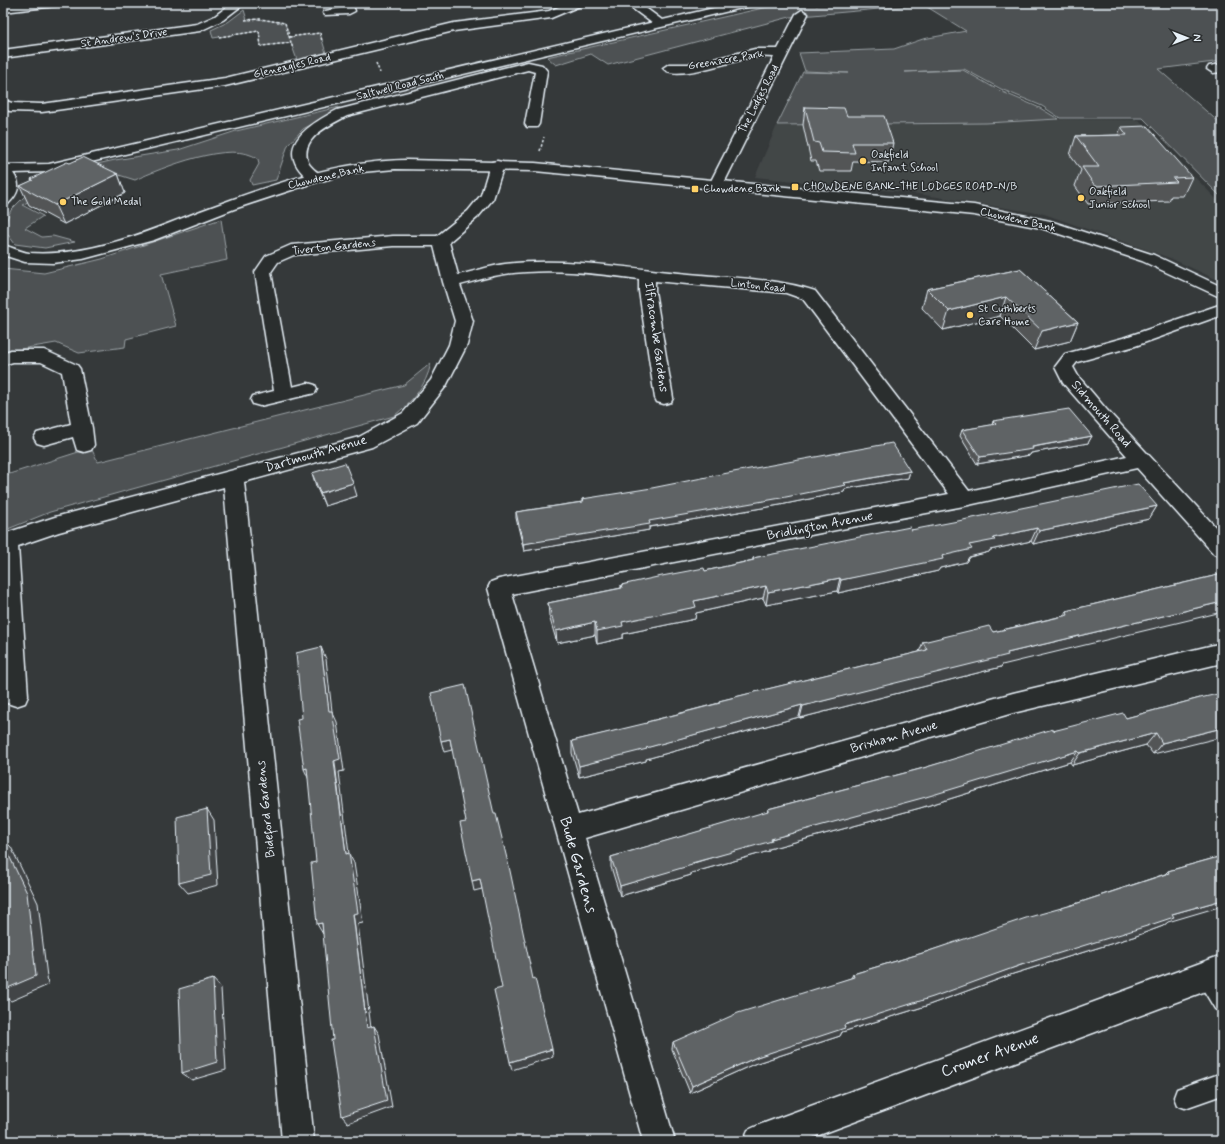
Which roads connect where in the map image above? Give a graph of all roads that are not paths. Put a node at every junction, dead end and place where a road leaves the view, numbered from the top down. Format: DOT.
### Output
graph roads {
  1 [pos="56,3"];
  2 [pos="239,3"];
  3 [pos="578,3"];
  4 [pos="631,3"];
  5 [pos="750,3"];
  6 [pos="348,7"];
  7 [pos="3,9"];
  8 [pos="329,13"];
  9 [pos="802,14"];
  10 [pos="660,23"];
  11 [pos="782,53"];
  12 [pos="3,54"];
  13 [pos="669,68"];
  14 [pos="3,104"];
  15 [pos="532,124"];
  16 [pos="497,166"];
  17 [pos="49,168"];
  18 [pos="3,171"];
  19 [pos="316,178"];
  20 [pos="13,184"];
  21 [pos="716,185"];
  22 [pos="3,201"];
  23 [pos="441,241"];
  24 [pos="3,250"];
  25 [pos="647,275"];
  26 [pos="452,282"];
  27 [pos="1222,293"];
  28 [pos="1222,309"];
  29 [pos="3,359"];
  30 [pos="308,389"];
  31 [pos="284,394"];
  32 [pos="664,398"];
  33 [pos="260,400"];
  34 [pos="44,438"];
  35 [pos="1140,460"];
  36 [pos="233,476"];
  37 [pos="964,499"];
  38 [pos="5,542"];
  39 [pos="1222,548"];
  40 [pos="499,588"];
  41 [pos="1222,653"];
  42 [pos="16,696"];
  43 [pos="568,830"];
  44 [pos="1213,973"];
  45 [pos="1222,1002"];
  46 [pos="1222,1084"];
  47 [pos="1185,1097"];
  48 [pos="298,1141"];
  49 [pos="659,1141"];
  50 [pos="759,1141"];
  1 -- 7 [label="street"];
  2 -- 12 [label="street, St Andrew's Drive"];
  3 -- 14 [label="street, Gleneagles Road"];
  4 -- 10 [label="street"];
  5 -- 10 [label="street, Saltwell Road South"];
  6 -- 8 [label="street"];
  9 -- 11 [label="street, The Lodges Road"];
  10 -- 17 [label="street, Saltwell Road South"];
  11 -- 13 [label="street, Greenacre Park"];
  11 -- 21 [label="street, The Lodges Road"];
  15 -- 19 [label="street"];
  16 -- 19 [label="street, Chowdene Bank"];
  16 -- 21 [label="street, Chowdene Bank"];
  16 -- 23 [label="street"];
  17 -- 18 [label="street, Saltwell Road South"];
  17 -- 20 [label="street, Saltwell Road South"];
  18 -- 20 [label="street"];
  19 -- 24 [label="street, Chowdene Bank"];
  20 -- 22 [label="street"];
  21 -- 27 [label="street, Chowdene Bank"];
  23 -- 26 [label="street, Dartmouth Avenue"];
  23 -- 31 [label="street, Tiverton Gardens"];
  25 -- 26 [label="street, Linton Road"];
  25 -- 32 [label="street, Ilfracombe Gardens"];
  25 -- 37 [label="street, Linton Road"];
  26 -- 36 [label="street, Dartmouth Avenue"];
  28 -- 35 [label="street, Sidmouth Road"];
  29 -- 34 [label="street"];
  30 -- 31 [label="street"];
  31 -- 33 [label="street"];
  35 -- 37 [label="street, Bridlington Avenue"];
  35 -- 39 [label="street, Sidmouth Road"];
  36 -- 38 [label="street, Dartmouth Avenue"];
  36 -- 48 [label="street, Bideford Gardens"];
  37 -- 40 [label="street, Bridlington Avenue"];
  38 -- 42 [label="street, Dartmouth Avenue"];
  40 -- 43 [label="street, Bude Gardens"];
  41 -- 43 [label="street, Brixham Avenue"];
  43 -- 49 [label="street, Bude Gardens"];
  44 -- 45 [label="lane"];
  44 -- 50 [label="street, Cromer Avenue"];
  46 -- 47 [label="lane"];
}
